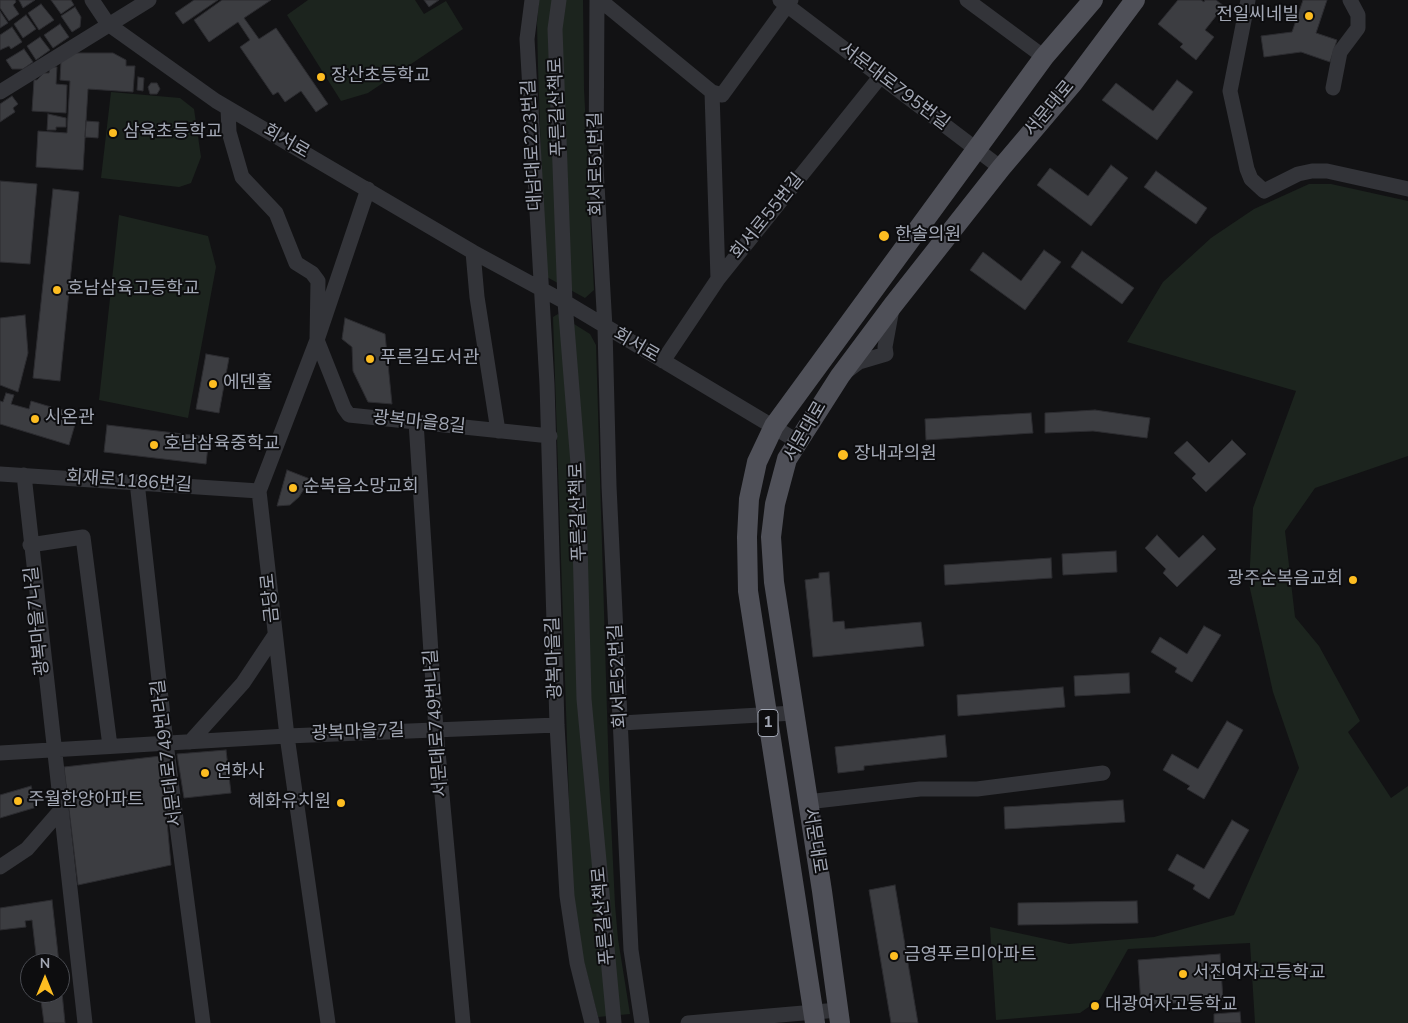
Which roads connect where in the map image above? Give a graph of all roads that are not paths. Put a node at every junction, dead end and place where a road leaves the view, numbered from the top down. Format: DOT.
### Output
graph roads {
  1 [pos="92,0"];
  2 [pos="149,0"];
  3 [pos="531,0"];
  4 [pos="559,0"];
  5 [pos="598,0"];
  6 [pos="967,0"];
  7 [pos="1093,0"];
  8 [pos="1135,0"];
  9 [pos="1248,0"];
  10 [pos="1350,0"];
  11 [pos="786,2"];
  12 [pos="108,24"];
  13 [pos="1044,57"];
  14 [pos="880,77"];
  15 [pos="2,85"];
  16 [pos="1333,88"];
  17 [pos="712,92"];
  18 [pos="228,108"];
  19 [pos="977,149"];
  20 [pos="1001,168"];
  21 [pos="368,189"];
  22 [pos="1408,189"];
  23 [pos="473,252"];
  24 [pos="718,279"];
  25 [pos="542,291"];
  26 [pos="565,302"];
  27 [pos="605,328"];
  28 [pos="317,340"];
  29 [pos="663,362"];
  30 [pos="416,422"];
  31 [pos="774,426"];
  32 [pos="498,431"];
  33 [pos="550,436"];
  34 [pos="797,441"];
  35 [pos="0,474"];
  36 [pos="24,475"];
  37 [pos="137,482"];
  38 [pos="259,491"];
  39 [pos="30,545"];
  40 [pos="275,635"];
  41 [pos="794,712"];
  42 [pos="766,714"];
  43 [pos="622,723"];
  44 [pos="557,725"];
  45 [pos="436,730"];
  46 [pos="287,736"];
  47 [pos="190,742"];
  48 [pos="166,743"];
  49 [pos="110,746"];
  50 [pos="53,750"];
  51 [pos="0,753"];
  52 [pos="1103,773"];
  53 [pos="807,802"];
  54 [pos="60,811"];
  55 [pos="0,867"];
  56 [pos="839,1017"];
  57 [pos="814,1018"];
  58 [pos="85,1023"];
  59 [pos="203,1023"];
  60 [pos="328,1023"];
  61 [pos="463,1023"];
  62 [pos="592,1023"];
  63 [pos="614,1023"];
  64 [pos="642,1023"];
  65 [pos="688,1023"];
  1 -- 12 [label="street, 회서로"];
  2 -- 12 [label="street"];
  3 -- 25 [label="street, 대남대로223번길"];
  4 -- 26 [label="street, 푸른길산책로"];
  5 -- 17 [label="street, 회서로51번길"];
  5 -- 27 [label="street, 회서로51번길"];
  6 -- 13 [label="street"];
  7 -- 13 [label="main road, 서문대로 / 1"];
  8 -- 20 [label="main road, 서문대로 / 1"];
  9 -- 22 [label="street"];
  10 -- 16 [label="street"];
  11 -- 14 [label="street, 서문대로795번길"];
  11 -- 17 [label="street"];
  12 -- 15 [label="street"];
  12 -- 18 [label="street, 회서로"];
  13 -- 19 [label="main road, 서문대로 / 1"];
  14 -- 19 [label="street, 서문대로795번길"];
  14 -- 24 [label="street, 회서로55번길"];
  17 -- 24 [label="street"];
  18 -- 21 [label="street, 회서로"];
  18 -- 28 [label="street"];
  19 -- 20 [label="street, 서문대로795번길"];
  19 -- 31 [label="main road, 서문대로 / 1"];
  20 -- 34 [label="main road, 서문대로 / 1"];
  21 -- 23 [label="street, 회서로"];
  21 -- 28 [label="street, 금당로"];
  23 -- 25 [label="street, 회서로"];
  23 -- 32 [label="street"];
  24 -- 29 [label="street, 회서로55번길"];
  25 -- 26 [label="street, 회서로"];
  25 -- 33 [label="street, 광복마을길"];
  26 -- 27 [label="street, 회서로"];
  26 -- 63 [label="street, 푸른길산책로"];
  27 -- 29 [label="street, 회서로"];
  27 -- 43 [label="street, 회서로52번길"];
  28 -- 30 [label="street, 광복마을8길"];
  28 -- 38 [label="street, 금당로"];
  29 -- 31 [label="street, 회서로"];
  30 -- 32 [label="street, 광복마을8길"];
  30 -- 45 [label="street, 서문대로749번나길"];
  31 -- 34 [label="street, 회서로"];
  31 -- 42 [label="main road, 서문대로 / 1"];
  32 -- 33 [label="street, 광복마을8길"];
  33 -- 44 [label="street, 광복마을길"];
  34 -- 41 [label="main road, 서문대로 / 1"];
  35 -- 36 [label="street, 회재로1186번길"];
  36 -- 37 [label="street, 회재로1186번길"];
  36 -- 39 [label="street"];
  37 -- 38 [label="street, 회재로1186번길"];
  37 -- 48 [label="street, 서문대로749번라길"];
  38 -- 40 [label="street, 금당로"];
  39 -- 49 [label="street, 광복마을7나길"];
  39 -- 50 [label="street, 광복마을7나길"];
  40 -- 46 [label="street, 금당로"];
  40 -- 47 [label="street"];
  41 -- 42 [label="street"];
  41 -- 53 [label="main road, 서문대로 / 1"];
  42 -- 43 [label="street"];
  42 -- 57 [label="main road, 서문대로 / 1"];
  43 -- 64 [label="street, 회서로52번길"];
  44 -- 45 [label="street, 광복마을7길"];
  44 -- 62 [label="street, 광복마을길"];
  45 -- 46 [label="street, 광복마을7길"];
  45 -- 61 [label="street, 서문대로749번나길"];
  46 -- 47 [label="street, 광복마을7길"];
  46 -- 60 [label="street, 금당로"];
  47 -- 48 [label="street, 광복마을7길"];
  48 -- 49 [label="street, 광복마을7길"];
  48 -- 59 [label="street, 서문대로749번라길"];
  49 -- 50 [label="street, 광복마을7길"];
  50 -- 51 [label="street, 광복마을7길"];
  50 -- 54 [label="street, 광복마을7나길"];
  52 -- 53 [label="street"];
  53 -- 56 [label="main road, 서문대로 / 1"];
  54 -- 55 [label="street"];
  54 -- 58 [label="street, 광복마을7나길"];
  56 -- 57 [label="street"];
  57 -- 65 [label="street"];
}
